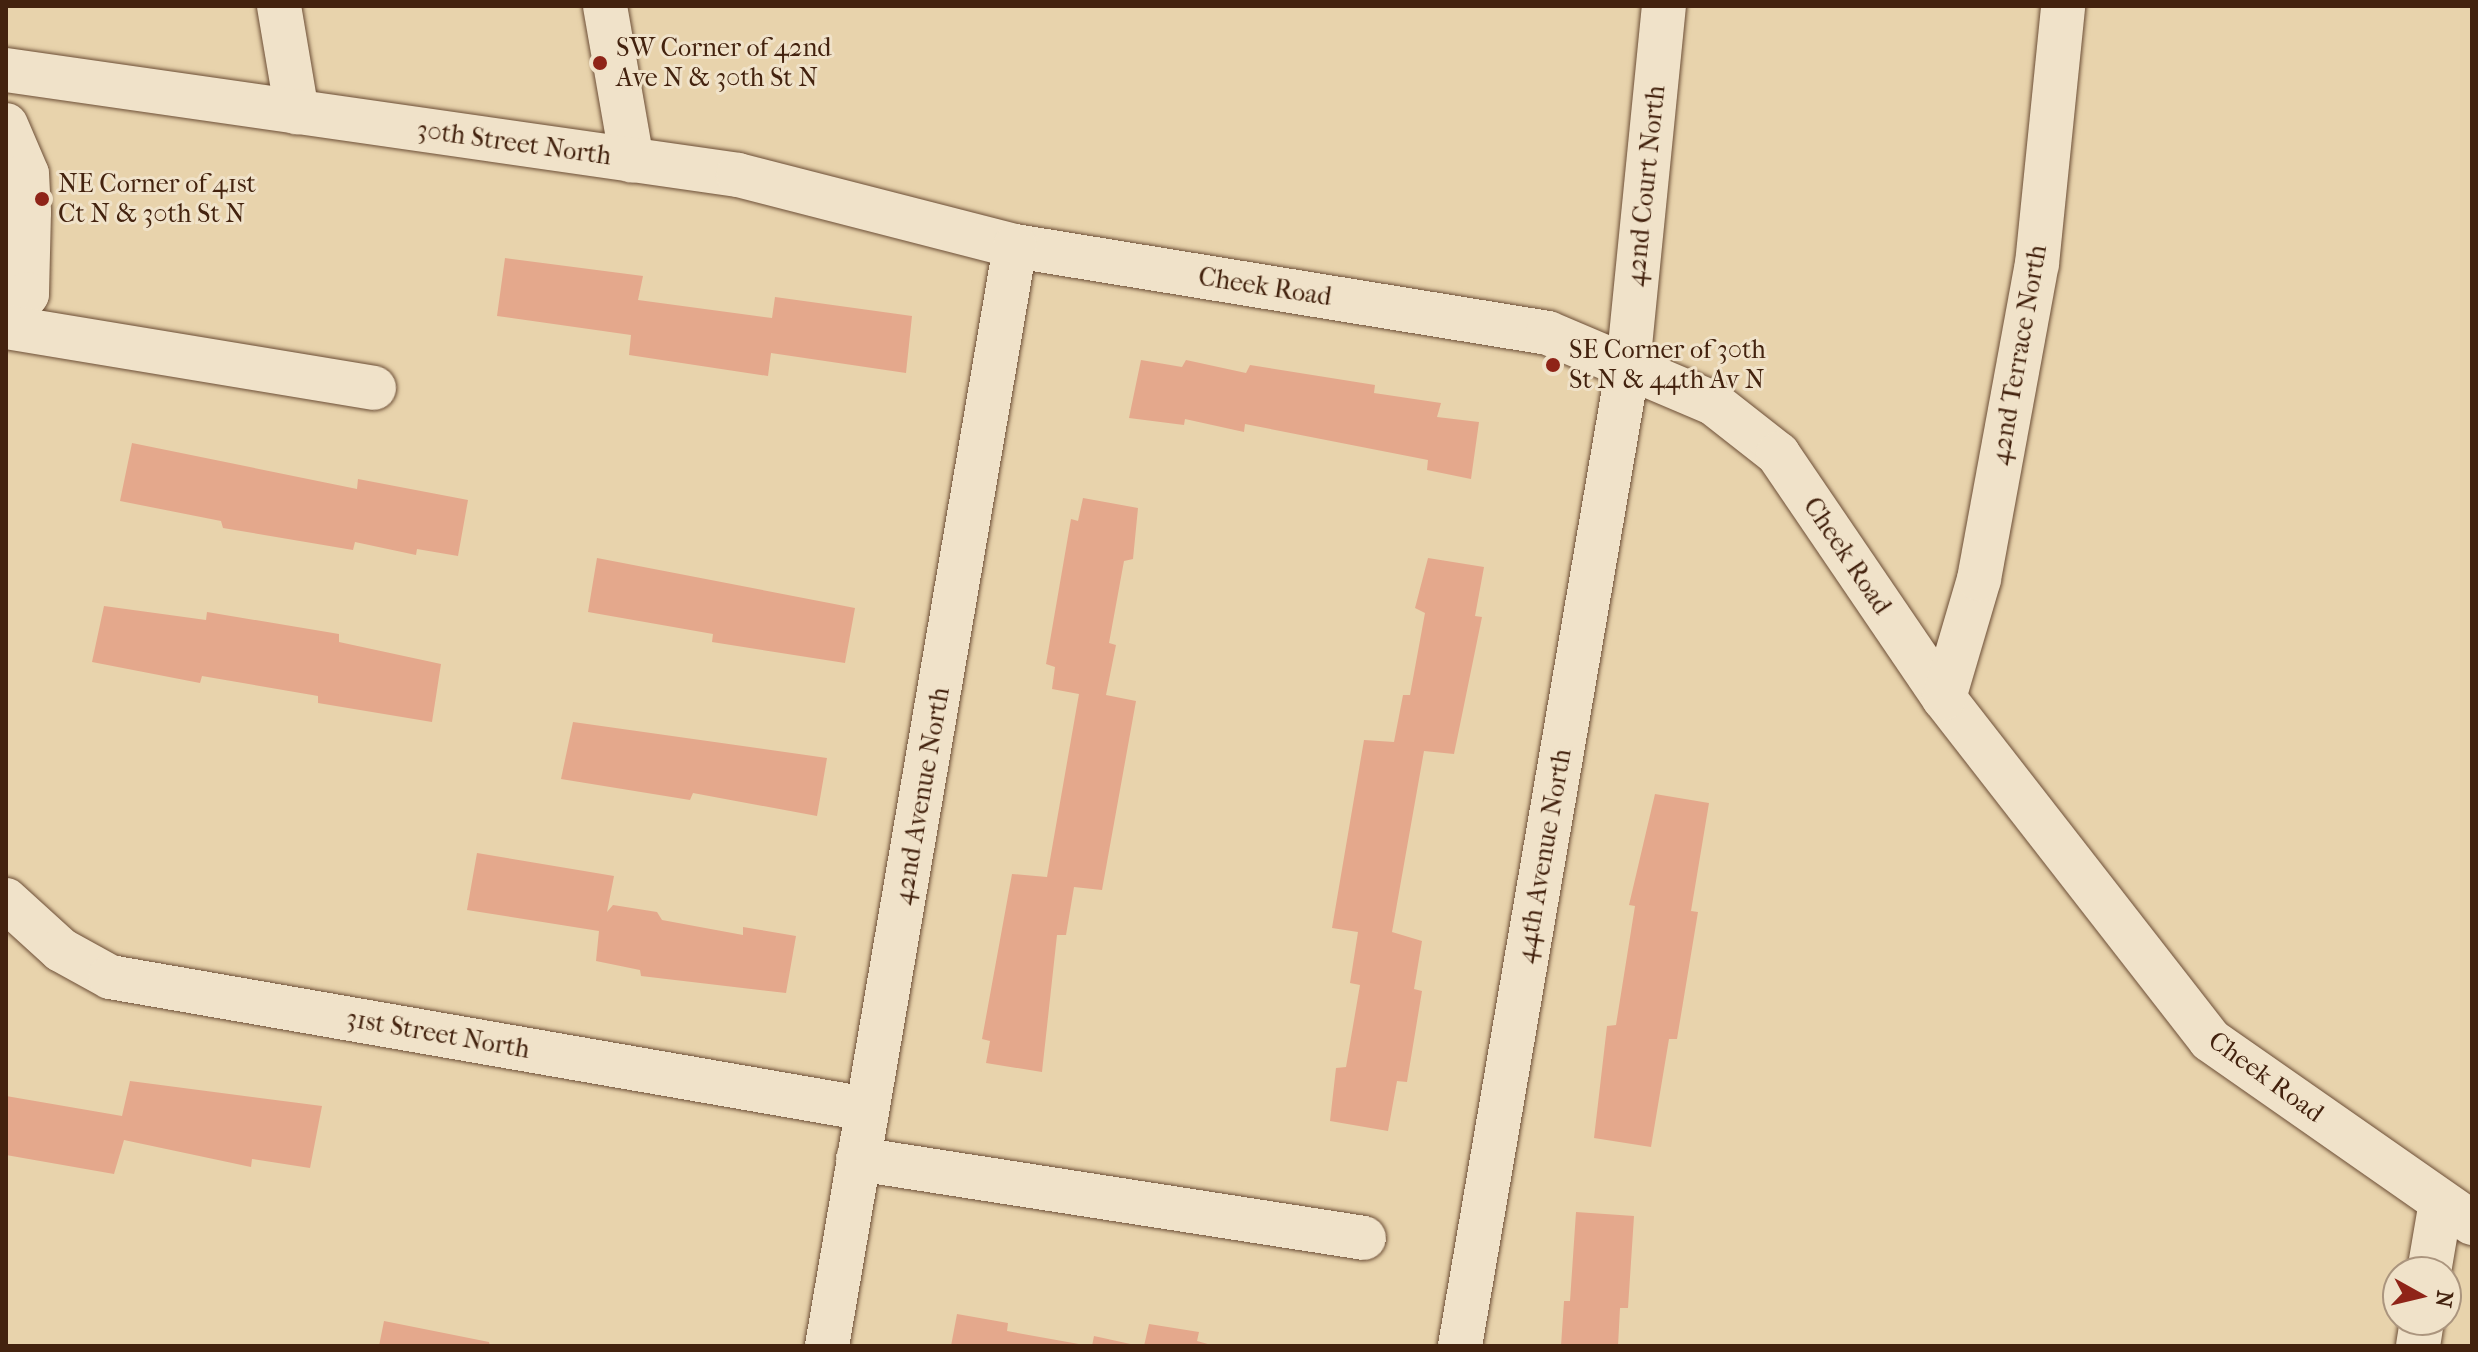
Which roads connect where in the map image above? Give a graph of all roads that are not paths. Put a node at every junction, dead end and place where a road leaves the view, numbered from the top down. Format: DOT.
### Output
graph roads {
  1 [pos="279,6"];
  2 [pos="605,6"];
  3 [pos="1664,6"];
  4 [pos="2063,6"];
  5 [pos="6,70"];
  6 [pos="297,112"];
  7 [pos="6,125"];
  8 [pos="632,161"];
  9 [pos="17,244"];
  10 [pos="1015,246"];
  11 [pos="6,319"];
  12 [pos="6,327"];
  13 [pos="1628,366"];
  14 [pos="374,388"];
  15 [pos="1944,698"];
  16 [pos="17,910"];
  17 [pos="866,1109"];
  18 [pos="858,1159"];
  19 [pos="2456,1212"];
  20 [pos="1364,1238"];
  21 [pos="2436,1256"];
  22 [pos="827,1346"];
  23 [pos="1460,1346"];
  1 -- 6 [label="street"];
  2 -- 8 [label="street"];
  3 -- 13 [label="street, 42nd Court North"];
  4 -- 15 [label="street, 42nd Terrace North"];
  5 -- 6 [label="street, 30th Street North"];
  6 -- 8 [label="street, 30th Street North"];
  7 -- 9 [label="street"];
  8 -- 10 [label="street, 30th Street North"];
  9 -- 11 [label="street"];
  10 -- 13 [label="street, Cheek Road"];
  10 -- 17 [label="street, 42nd Avenue North"];
  12 -- 14 [label="street"];
  13 -- 15 [label="street, Cheek Road"];
  13 -- 23 [label="street, 44th Avenue North"];
  15 -- 19 [label="street, Cheek Road"];
  16 -- 17 [label="street, 31st Street North"];
  17 -- 18 [label="street, 42nd Avenue North"];
  18 -- 20 [label="street"];
  18 -- 22 [label="street, 42nd Avenue North"];
  19 -- 21 [label="street"];
}
